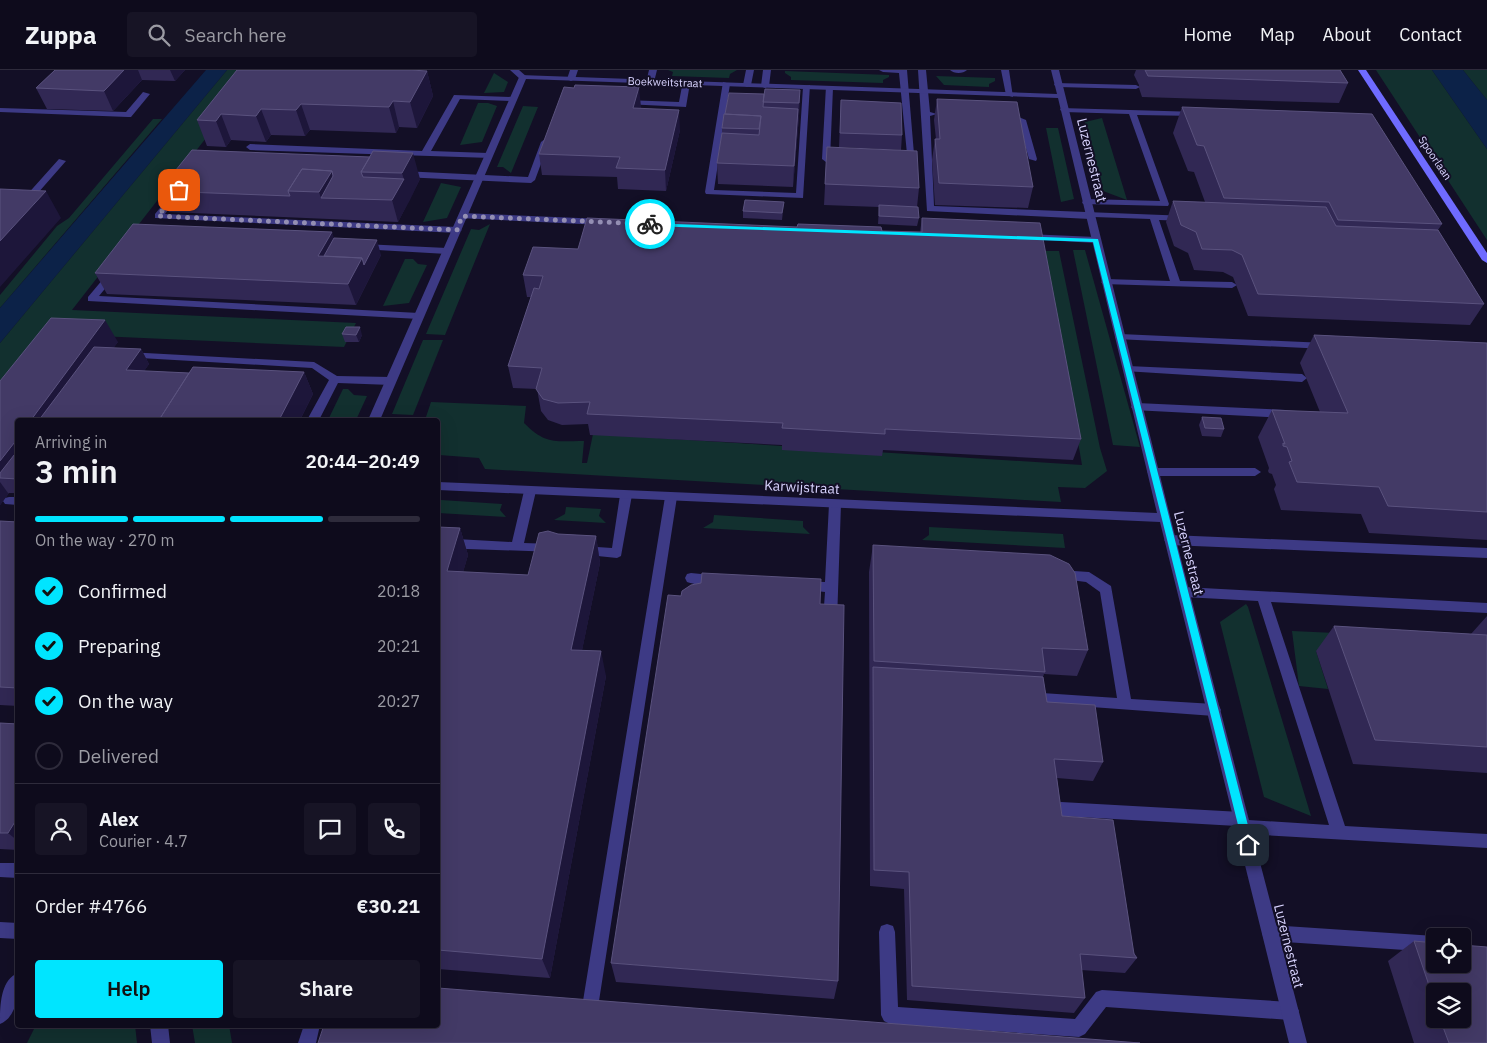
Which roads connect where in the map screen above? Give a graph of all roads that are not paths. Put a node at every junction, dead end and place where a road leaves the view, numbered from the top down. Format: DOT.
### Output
graph roads {
  1 [pos="514,70"];
  2 [pos="653,70"];
  3 [pos="750,70"];
  4 [pos="767,70"];
  5 [pos="883,70"];
  6 [pos="903,70"];
  7 [pos="922,70"];
  8 [pos="954,70"];
  9 [pos="963,70"];
  10 [pos="1005,70"];
  11 [pos="1055,70"];
  12 [pos="1362,70"];
  13 [pos="572,74"];
  14 [pos="523,77"];
  15 [pos="650,82"];
  16 [pos="686,83"];
  17 [pos="726,84"];
  18 [pos="748,85"];
  19 [pos="765,86"];
  20 [pos="807,87"];
  21 [pos="829,88"];
  22 [pos="1136,88"];
  23 [pos="905,91"];
  24 [pos="1059,91"];
  25 [pos="923,92"];
  26 [pos="146,94"];
  27 [pos="1010,94"];
  28 [pos="513,99"];
  29 [pos="616,102"];
  30 [pos="0,110"];
  31 [pos="1064,110"];
  32 [pos="1132,112"];
  33 [pos="926,114"];
  34 [pos="945,114"];
  35 [pos="1001,115"];
  36 [pos="1209,115"];
  37 [pos="548,133"];
  38 [pos="250,147"];
  39 [pos="425,154"];
  40 [pos="488,156"];
  41 [pos="826,159"];
  42 [pos="1033,159"];
  43 [pos="62,160"];
  44 [pos="912,164"];
  45 [pos="392,174"];
  46 [pos="479,178"];
  47 [pos="182,187"];
  48 [pos="0,199"];
  49 [pos="1088,211"];
  50 [pos="462,216"];
  51 [pos="1154,217"];
  52 [pos="1198,219"];
  53 [pos="614,223"];
  54 [pos="457,230"];
  55 [pos="1018,237"];
  56 [pos="1096,240"];
  57 [pos="349,246"];
  58 [pos="448,251"];
  59 [pos="1487,260"];
  60 [pos="117,268"];
  61 [pos="1106,282"];
  62 [pos="1176,284"];
  63 [pos="1232,285"];
  64 [pos="419,316"];
  65 [pos="1120,337"];
  66 [pos="1342,347"];
  67 [pos="115,355"];
  68 [pos="1128,369"];
  69 [pos="1302,378"];
  70 [pos="335,379"];
  71 [pos="391,381"];
  72 [pos="1137,407"];
  73 [pos="1296,414"];
  74 [pos="314,418"];
  75 [pos="375,418"];
  76 [pos="1153,472"];
  77 [pos="1255,472"];
  78 [pos="440,486"];
  79 [pos="530,491"];
  80 [pos="626,494"];
  81 [pos="671,497"];
  82 [pos="835,504"];
  83 [pos="1165,518"];
  84 [pos="1170,540"];
  85 [pos="440,542"];
  86 [pos="517,547"];
  87 [pos="1487,553"];
  88 [pos="1050,575"];
  89 [pos="691,578"];
  90 [pos="729,581"];
  91 [pos="794,584"];
  92 [pos="832,587"];
  93 [pos="1184,592"];
  94 [pos="1263,596"];
  95 [pos="1487,608"];
  96 [pos="830,626"];
  97 [pos="1042,699"];
  98 [pos="1125,704"];
  99 [pos="1214,710"];
  100 [pos="1061,810"];
  101 [pos="1243,823"];
  102 [pos="1339,832"];
  103 [pos="1487,840"];
  104 [pos="0,870"];
  105 [pos="15,871"];
  106 [pos="0,930"];
  107 [pos="15,931"];
  108 [pos="887,932"];
  109 [pos="1270,933"];
  110 [pos="1426,943"];
  111 [pos="15,987"];
  112 [pos="592,1001"];
  113 [pos="1290,1011"];
  114 [pos="0,1015"];
  115 [pos="158,1028"];
  116 [pos="311,1028"];
  117 [pos="161,1043"];
  118 [pos="307,1043"];
  119 [pos="1298,1043"];
  1 -- 14 [label="street"];
  2 -- 15 [label="street"];
  3 -- 18 [label="street"];
  4 -- 19 [label="street"];
  5 -- 6 [label="street"];
  6 -- 23 [label="street"];
  7 -- 25 [label="street"];
  8 -- 9 [label="street"];
  10 -- 27 [label="street"];
  11 -- 24 [label="street, Luzernestraat"];
  12 -- 59 [label="main road, Spoorlaan"];
  13 -- 14 [label="street, Boekweitstraat"];
  13 -- 15 [label="street, Boekweitstraat"];
  14 -- 28 [label="street"];
  15 -- 16 [label="street, Boekweitstraat"];
  16 -- 17 [label="street, Boekweitstraat"];
  16 -- 29 [label="street"];
  17 -- 18 [label="street, Boekweitstraat"];
  17 -- 20 [label="street"];
  18 -- 19 [label="street, Boekweitstraat"];
  19 -- 20 [label="street, Boekweitstraat"];
  20 -- 21 [label="street, Boekweitstraat"];
  21 -- 23 [label="street, Boekweitstraat"];
  21 -- 41 [label="street"];
  22 -- 24 [label="street, Boekweitstraat"];
  23 -- 25 [label="street, Boekweitstraat"];
  23 -- 44 [label="street"];
  24 -- 27 [label="street, Boekweitstraat"];
  24 -- 31 [label="street, Luzernestraat"];
  25 -- 27 [label="street, Boekweitstraat"];
  25 -- 33 [label="street"];
  26 -- 30 [label="street"];
  28 -- 39 [label="street"];
  28 -- 40 [label="street"];
  31 -- 32 [label="street"];
  31 -- 49 [label="street, Luzernestraat"];
  32 -- 36 [label="street"];
  32 -- 49 [label="street"];
  33 -- 34 [label="street"];
  33 -- 49 [label="street"];
  35 -- 42 [label="street"];
  37 -- 46 [label="street"];
  38 -- 39 [label="street"];
  39 -- 40 [label="street"];
  40 -- 46 [label="street"];
  43 -- 48 [label="street"];
  45 -- 46 [label="street"];
  46 -- 50 [label="street"];
  47 -- 54 [label="street"];
  49 -- 51 [label="street"];
  49 -- 56 [label="street, Luzernestraat"];
  50 -- 53 [label="street"];
  50 -- 54 [label="street"];
  51 -- 52 [label="street"];
  51 -- 62 [label="street"];
  54 -- 58 [label="street"];
  55 -- 56 [label="street"];
  56 -- 61 [label="street, Luzernestraat"];
  57 -- 58 [label="street"];
  58 -- 64 [label="street"];
  60 -- 64 [label="street"];
  61 -- 62 [label="street"];
  61 -- 65 [label="street, Luzernestraat"];
  62 -- 63 [label="street"];
  64 -- 71 [label="street"];
  65 -- 66 [label="street"];
  65 -- 68 [label="street, Luzernestraat"];
  67 -- 70 [label="street"];
  68 -- 69 [label="street"];
  68 -- 72 [label="street, Luzernestraat"];
  70 -- 71 [label="street"];
  70 -- 74 [label="street"];
  71 -- 75 [label="street"];
  72 -- 73 [label="street"];
  72 -- 76 [label="street, Luzernestraat"];
  76 -- 77 [label="street"];
  76 -- 83 [label="street, Luzernestraat"];
  78 -- 79 [label="street, Karwijstraat"];
  79 -- 80 [label="street, Karwijstraat"];
  79 -- 86 [label="street"];
  80 -- 81 [label="street, Karwijstraat"];
  80 -- 86 [label="street"];
  81 -- 82 [label="street, Karwijstraat"];
  81 -- 112 [label="street"];
  82 -- 83 [label="street, Karwijstraat"];
  82 -- 92 [label="street"];
  83 -- 84 [label="street, Luzernestraat"];
  84 -- 87 [label="street"];
  84 -- 93 [label="street, Luzernestraat"];
  85 -- 86 [label="street"];
  88 -- 98 [label="street"];
  89 -- 90 [label="street"];
  91 -- 92 [label="street"];
  92 -- 96 [label="street"];
  93 -- 94 [label="street"];
  93 -- 99 [label="street, Luzernestraat"];
  94 -- 95 [label="street"];
  94 -- 102 [label="street"];
  97 -- 98 [label="street"];
  98 -- 99 [label="street"];
  99 -- 101 [label="street, Luzernestraat"];
  100 -- 101 [label="street"];
  101 -- 102 [label="street"];
  101 -- 109 [label="street, Luzernestraat"];
  102 -- 103 [label="street"];
  104 -- 105 [label="street"];
  106 -- 107 [label="street"];
  108 -- 113 [label="street"];
  109 -- 110 [label="street"];
  109 -- 113 [label="street, Luzernestraat"];
  111 -- 114 [label="street"];
  113 -- 119 [label="street, Luzernestraat"];
  115 -- 117 [label="street"];
  116 -- 118 [label="street"];
}
